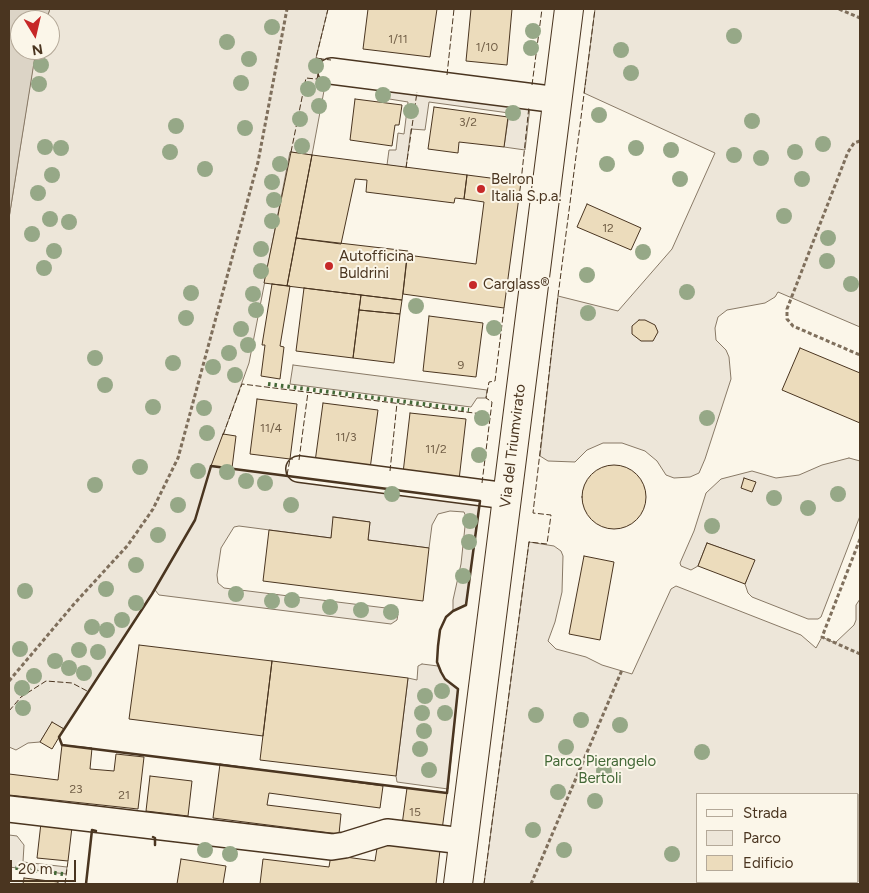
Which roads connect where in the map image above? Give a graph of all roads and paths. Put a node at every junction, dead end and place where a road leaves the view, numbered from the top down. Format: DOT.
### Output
graph roads {
  1 [pos="287,9"];
  2 [pos="570,9"];
  3 [pos="839,9"];
  4 [pos="860,18"];
  5 [pos="331,71"];
  6 [pos="558,100"];
  7 [pos="860,141"];
  8 [pos="860,355"];
  9 [pos="299,469"];
  10 [pos="507,496"];
  11 [pos="860,539"];
  12 [pos="860,654"];
  13 [pos="622,670"];
  14 [pos="9,681"];
  15 [pos="9,809"];
  16 [pos="463,841"];
  17 [pos="458,884"];
  18 [pos="531,884"];
  1 -- 14 [label="path"];
  2 -- 6 [label="main road, Via del Triumvirato"];
  3 -- 4 [label="path"];
  5 -- 6 [label="lane"];
  6 -- 10 [label="main road, Via del Triumvirato"];
  7 -- 8 [label="path"];
  9 -- 10 [label="lane"];
  10 -- 16 [label="main road, Via del Triumvirato"];
  11 -- 12 [label="path"];
  13 -- 18 [label="path"];
  15 -- 16 [label="lane"];
  16 -- 17 [label="main road, Via del Triumvirato"];
}
